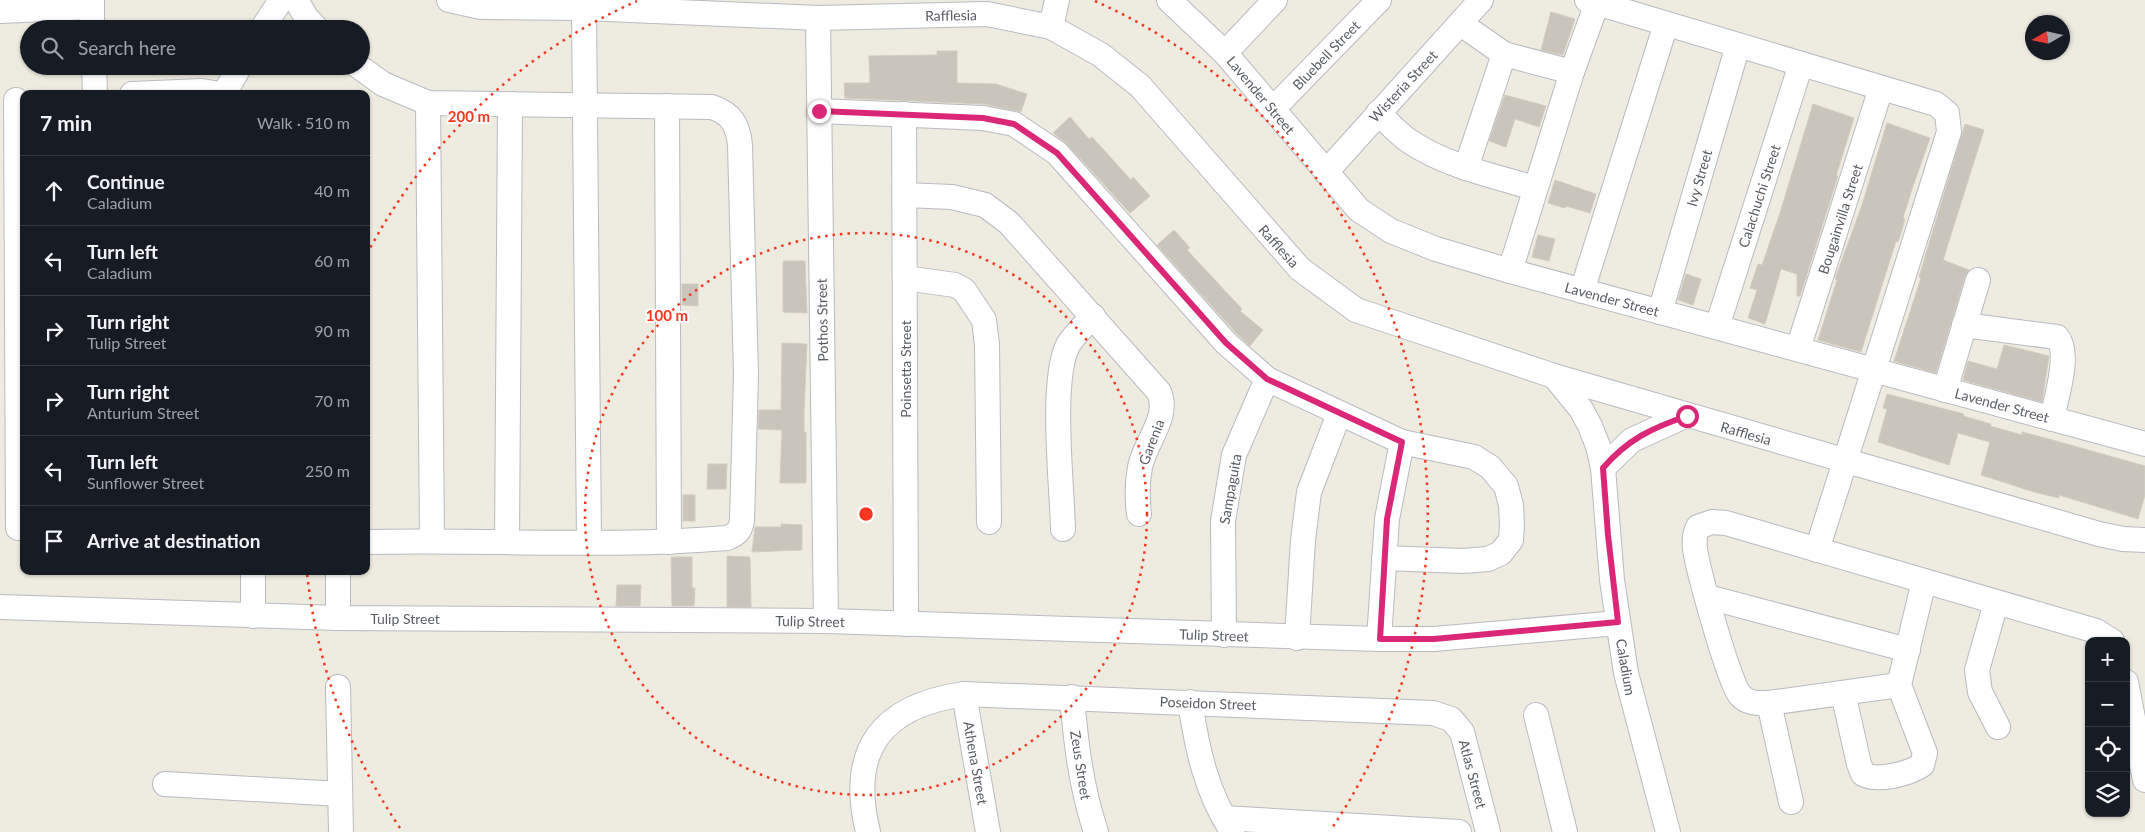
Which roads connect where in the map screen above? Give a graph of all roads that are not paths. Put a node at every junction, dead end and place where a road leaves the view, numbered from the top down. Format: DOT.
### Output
graph roads {
  1 [pos="282,0"];
  2 [pos="296,0"];
  3 [pos="449,0"];
  4 [pos="1057,0"];
  5 [pos="1275,0"];
  6 [pos="1379,0"];
  7 [pos="1481,0"];
  8 [pos="1171,1"];
  9 [pos="1592,2"];
  10 [pos="523,4"];
  11 [pos="14,7"];
  12 [pos="584,8"];
  13 [pos="92,12"];
  14 [pos="818,18"];
  15 [pos="268,20"];
  16 [pos="309,20"];
  17 [pos="1461,24"];
  18 [pos="1666,24"];
  19 [pos="1051,27"];
  20 [pos="1738,45"];
  21 [pos="1226,53"];
  22 [pos="1504,54"];
  23 [pos="1801,64"];
  24 [pos="1572,72"];
  25 [pos="94,75"];
  26 [pos="235,75"];
  27 [pos="370,75"];
  28 [pos="1881,88"];
  29 [pos="95,90"];
  30 [pos="226,90"];
  31 [pos="13,100"];
  32 [pos="428,103"];
  33 [pos="510,104"];
  34 [pos="585,105"];
  35 [pos="667,106"];
  36 [pos="1273,109"];
  37 [pos="819,111"];
  38 [pos="1378,113"];
  39 [pos="904,114"];
  40 [pos="1466,168"];
  41 [pos="1326,172"];
  42 [pos="1535,188"];
  43 [pos="904,195"];
  44 [pos="1510,271"];
  45 [pos="905,278"];
  46 [pos="1978,280"];
  47 [pos="1582,290"];
  48 [pos="1660,312"];
  49 [pos="1093,316"];
  50 [pos="1964,325"];
  51 [pos="1717,327"];
  52 [pos="1798,349"];
  53 [pos="1873,370"];
  54 [pos="1554,376"];
  55 [pos="1267,379"];
  56 [pos="1945,390"];
  57 [pos="1340,414"];
  58 [pos="1687,416"];
  59 [pos="2052,419"];
  60 [pos="1402,442"];
  61 [pos="2145,444"];
  62 [pos="1845,461"];
  63 [pos="1603,468"];
  64 [pos="1139,514"];
  65 [pos="989,522"];
  66 [pos="14,528"];
  67 [pos="1064,529"];
  68 [pos="432,540"];
  69 [pos="2145,540"];
  70 [pos="370,542"];
  71 [pos="507,542"];
  72 [pos="669,542"];
  73 [pos="589,543"];
  74 [pos="1817,550"];
  75 [pos="1384,558"];
  76 [pos="253,575"];
  77 [pos="338,575"];
  78 [pos="1924,581"];
  79 [pos="1708,597"];
  80 [pos="1996,602"];
  81 [pos="0,607"];
  82 [pos="253,616"];
  83 [pos="338,618"];
  84 [pos="826,621"];
  85 [pos="1618,622"];
  86 [pos="906,624"];
  87 [pos="1224,635"];
  88 [pos="2105,637"];
  89 [pos="1297,638"];
  90 [pos="1380,639"];
  91 [pos="1908,650"];
  92 [pos="1899,685"];
  93 [pos="338,687"];
  94 [pos="1843,692"];
  95 [pos="964,694"];
  96 [pos="1072,698"];
  97 [pos="1190,702"];
  98 [pos="1769,703"];
  99 [pos="2130,703"];
  100 [pos="1536,715"];
  101 [pos="1451,720"];
  102 [pos="1998,727"];
  103 [pos="2145,780"];
  104 [pos="165,784"];
  105 [pos="340,794"];
  106 [pos="1790,802"];
  107 [pos="1229,825"];
  108 [pos="340,832"];
  109 [pos="868,832"];
  110 [pos="988,832"];
  111 [pos="1096,832"];
  112 [pos="1459,832"];
  113 [pos="1488,832"];
  114 [pos="1566,832"];
  115 [pos="1668,832"];
  1 -- 15 [label="street"];
  2 -- 16 [label="street"];
  3 -- 10 [label="street, Rafflesia"];
  4 -- 19 [label="street"];
  5 -- 21 [label="street"];
  6 -- 36 [label="street, Bluebell Street"];
  7 -- 17 [label="street, Wisteria Street"];
  8 -- 21 [label="street, Lavender Street"];
  9 -- 18 [label="street"];
  9 -- 24 [label="street"];
  10 -- 12 [label="street, Rafflesia"];
  11 -- 13 [label="street"];
  12 -- 14 [label="street, Rafflesia"];
  12 -- 34 [label="street"];
  14 -- 19 [label="street, Rafflesia"];
  14 -- 37 [label="street, Pothos Street"];
  17 -- 22 [label="street"];
  17 -- 38 [label="street, Wisteria Street"];
  18 -- 20 [label="street"];
  18 -- 47 [label="street"];
  19 -- 54 [label="street, Rafflesia"];
  20 -- 23 [label="street"];
  20 -- 48 [label="street, Ivy Street"];
  21 -- 36 [label="street, Lavender Street"];
  22 -- 24 [label="street"];
  22 -- 40 [label="street"];
  23 -- 28 [label="street"];
  23 -- 51 [label="street, Calachuchi Street"];
  24 -- 42 [label="street"];
  25 -- 29 [label="street"];
  26 -- 30 [label="street"];
  27 -- 32 [label="street"];
  28 -- 52 [label="street, Bougainvilla Street"];
  28 -- 53 [label="street"];
  31 -- 66 [label="street"];
  32 -- 33 [label="street"];
  32 -- 68 [label="street"];
  33 -- 34 [label="street"];
  33 -- 71 [label="street"];
  34 -- 35 [label="street"];
  34 -- 73 [label="street"];
  35 -- 72 [label="street"];
  35 -- 72 [label="street"];
  36 -- 41 [label="street, Lavender Street"];
  37 -- 39 [label="street"];
  37 -- 84 [label="street, Pothos Street"];
  38 -- 40 [label="street"];
  38 -- 41 [label="street, Wisteria Street"];
  39 -- 43 [label="street, Poinsetta Street"];
  39 -- 55 [label="street"];
  40 -- 42 [label="street"];
  41 -- 44 [label="street, Lavender Street"];
  42 -- 44 [label="street"];
  43 -- 45 [label="street, Poinsetta Street"];
  43 -- 49 [label="street"];
  44 -- 47 [label="street, Lavender Street"];
  45 -- 65 [label="street"];
  45 -- 86 [label="street, Poinsetta Street"];
  46 -- 50 [label="street"];
  47 -- 48 [label="street, Lavender Street"];
  48 -- 51 [label="street, Lavender Street"];
  49 -- 64 [label="street, Garenia"];
  49 -- 67 [label="street"];
  50 -- 56 [label="street"];
  50 -- 59 [label="street"];
  51 -- 52 [label="street, Lavender Street"];
  52 -- 53 [label="street, Lavender Street"];
  53 -- 56 [label="street, Lavender Street"];
  53 -- 62 [label="street"];
  54 -- 58 [label="street, Rafflesia"];
  54 -- 63 [label="street, Caladium"];
  55 -- 57 [label="street"];
  55 -- 87 [label="street, Sampaguita"];
  56 -- 59 [label="street, Lavender Street"];
  57 -- 60 [label="street"];
  57 -- 89 [label="street"];
  58 -- 62 [label="street, Rafflesia"];
  58 -- 63 [label="street"];
  59 -- 61 [label="street, Lavender Street"];
  60 -- 75 [label="street"];
  60 -- 75 [label="street"];
  62 -- 69 [label="street, Rafflesia"];
  62 -- 74 [label="street"];
  63 -- 85 [label="street, Caladium"];
  68 -- 70 [label="street"];
  68 -- 71 [label="street"];
  71 -- 73 [label="street"];
  72 -- 73 [label="street"];
  74 -- 78 [label="street"];
  74 -- 79 [label="street"];
  75 -- 90 [label="street"];
  76 -- 82 [label="street"];
  77 -- 83 [label="street"];
  78 -- 80 [label="street"];
  78 -- 91 [label="street"];
  79 -- 91 [label="street"];
  79 -- 98 [label="street"];
  80 -- 88 [label="street"];
  80 -- 102 [label="street"];
  81 -- 82 [label="street, Tulip Street"];
  82 -- 83 [label="street, Tulip Street"];
  83 -- 84 [label="street, Tulip Street"];
  84 -- 86 [label="street, Tulip Street"];
  85 -- 90 [label="street, Tulip Street"];
  85 -- 115 [label="street, Caladium"];
  86 -- 87 [label="street, Tulip Street"];
  87 -- 89 [label="street, Tulip Street"];
  89 -- 90 [label="street, Tulip Street"];
  91 -- 92 [label="street"];
  92 -- 94 [label="street"];
  92 -- 94 [label="street"];
  93 -- 105 [label="street"];
  94 -- 98 [label="street"];
  95 -- 96 [label="street, Poseidon Street"];
  95 -- 109 [label="street, Poseidon Street"];
  95 -- 110 [label="street, Athena Street"];
  96 -- 97 [label="street, Poseidon Street"];
  96 -- 111 [label="street, Zeus Street"];
  97 -- 101 [label="street, Poseidon Street"];
  97 -- 107 [label="street"];
  98 -- 106 [label="street"];
  99 -- 103 [label="street"];
  100 -- 114 [label="street"];
  101 -- 113 [label="street, Atlas Street"];
  104 -- 105 [label="street"];
  105 -- 108 [label="street"];
  107 -- 112 [label="street"];
}
